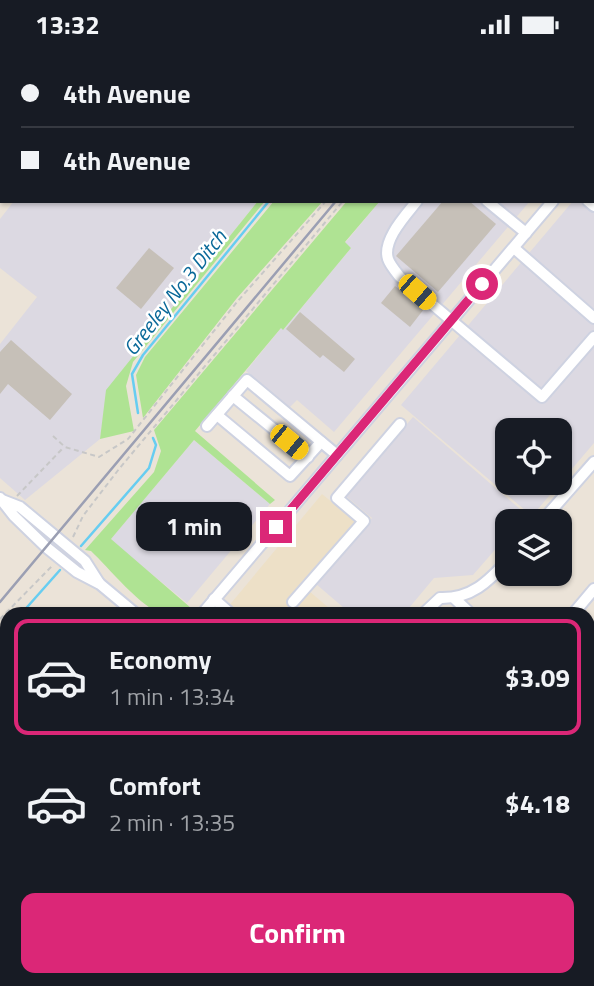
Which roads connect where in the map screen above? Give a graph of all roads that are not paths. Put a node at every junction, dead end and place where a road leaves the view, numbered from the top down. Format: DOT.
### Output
graph roads {
  1 [pos="415,203"];
  2 [pos="489,203"];
  3 [pos="551,203"];
  4 [pos="526,233"];
  5 [pos="514,248"];
  6 [pos="594,317"];
  7 [pos="451,321"];
  8 [pos="594,337"];
  9 [pos="233,395"];
  10 [pos="217,415"];
  11 [pos="400,424"];
  12 [pos="207,426"];
  13 [pos="321,442"];
  14 [pos="337,455"];
  15 [pos="308,457"];
  16 [pos="594,462"];
  17 [pos="4,500"];
  18 [pos="553,509"];
  19 [pos="495,574"];
  20 [pos="100,584"];
  21 [pos="594,589"];
  22 [pos="454,598"];
  23 [pos="214,600"];
  24 [pos="292,602"];
  25 [pos="128,607"];
  26 [pos="210,607"];
  27 [pos="222,607"];
  28 [pos="430,607"];
  29 [pos="464,607"];
  30 [pos="579,607"];
  1 -- 7 [label="street"];
  2 -- 4 [label="street"];
  3 -- 4 [label="street"];
  4 -- 5 [label="street"];
  5 -- 6 [label="street"];
  5 -- 7 [label="street"];
  7 -- 8 [label="street"];
  7 -- 14 [label="street"];
  9 -- 10 [label="street"];
  9 -- 13 [label="street"];
  9 -- 15 [label="street"];
  10 -- 12 [label="street"];
  10 -- 15 [label="street"];
  11 -- 24 [label="street"];
  13 -- 14 [label="street"];
  13 -- 15 [label="street"];
  14 -- 23 [label="street"];
  16 -- 18 [label="street"];
  17 -- 20 [label="street"];
  17 -- 20 [label="street"];
  19 -- 22 [label="street"];
  20 -- 25 [label="street"];
  21 -- 30 [label="street"];
  22 -- 28 [label="street"];
  22 -- 29 [label="street"];
  23 -- 26 [label="street"];
  23 -- 27 [label="street"];
}
